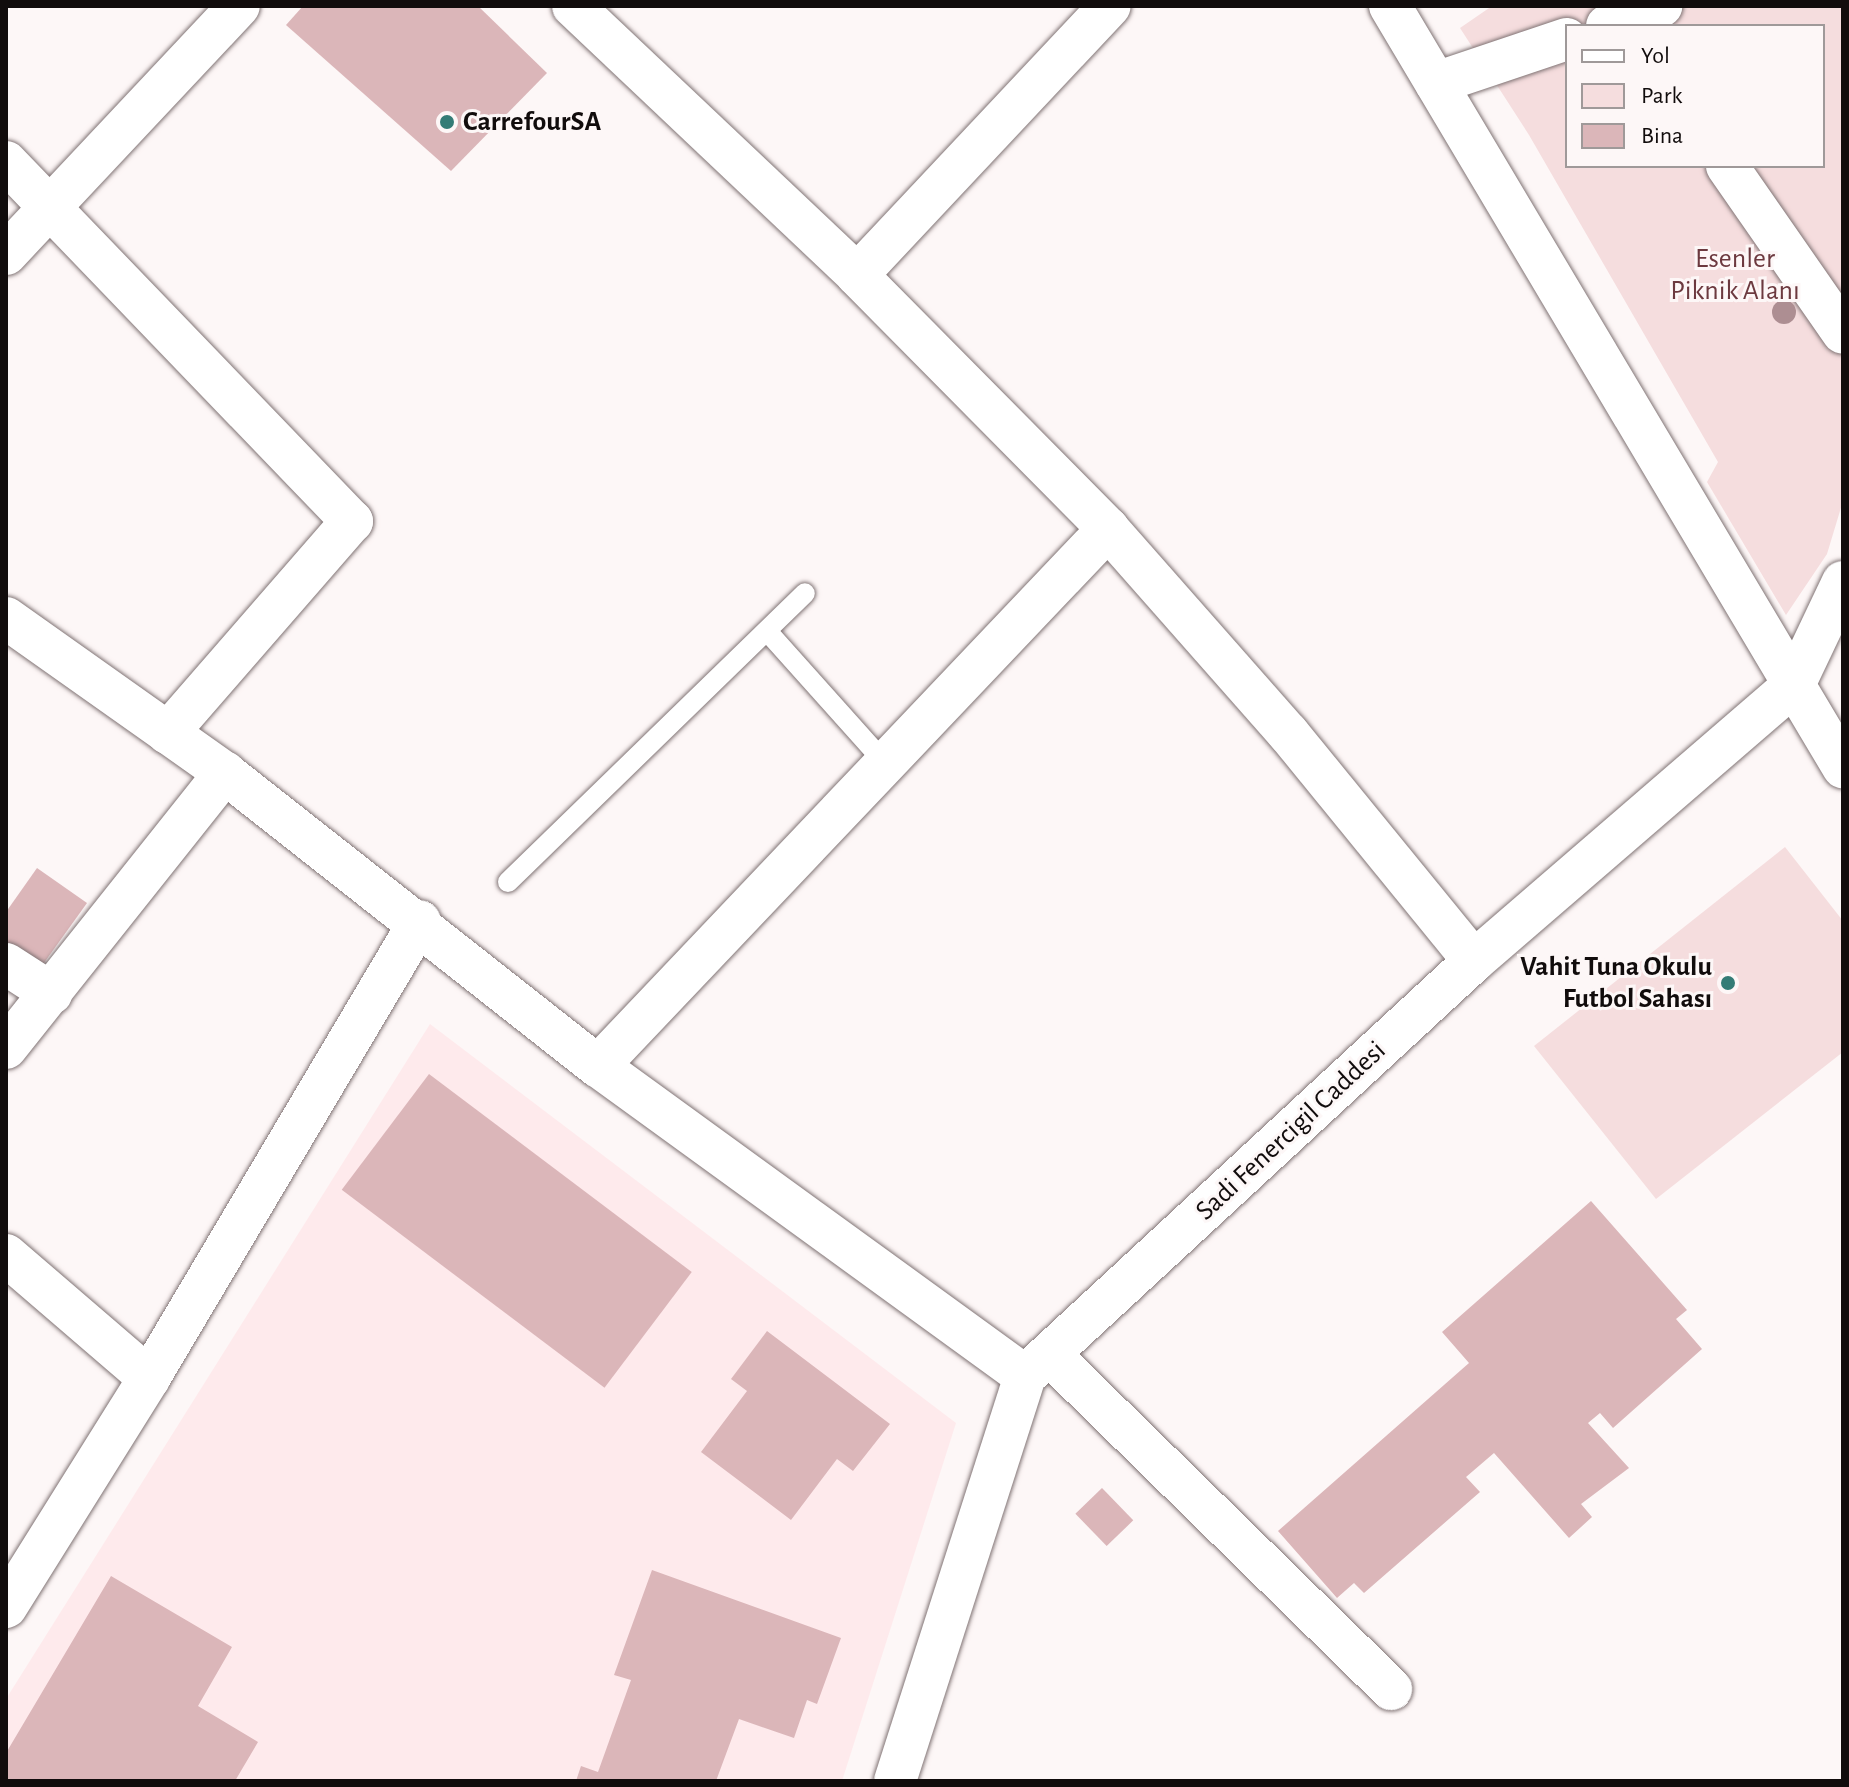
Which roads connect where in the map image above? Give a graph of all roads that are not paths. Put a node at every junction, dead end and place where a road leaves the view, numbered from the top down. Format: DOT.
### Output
graph roads {
  1 [pos="239,6"];
  2 [pos="573,6"];
  3 [pos="1110,6"];
  4 [pos="1390,6"];
  5 [pos="1656,12"];
  6 [pos="1614,24"];
  7 [pos="1565,40"];
  8 [pos="1436,83"];
  9 [pos="6,162"];
  10 [pos="1728,168"];
  11 [pos="50,208"];
  12 [pos="6,254"];
  13 [pos="857,275"];
  14 [pos="1843,333"];
  15 [pos="1108,529"];
  16 [pos="1843,582"];
  17 [pos="805,593"];
  18 [pos="6,618"];
  19 [pos="767,631"];
  20 [pos="1794,685"];
  21 [pos="168,733"];
  22 [pos="886,764"];
  23 [pos="1843,767"];
  24 [pos="225,773"];
  25 [pos="508,882"];
  26 [pos="420,921"];
  27 [pos="1474,961"];
  28 [pos="6,964"];
  29 [pos="51,993"];
  30 [pos="6,1048"];
  31 [pos="598,1066"];
  32 [pos="6,1255"];
  33 [pos="1037,1365"];
  34 [pos="149,1378"];
  35 [pos="6,1607"];
  36 [pos="1391,1689"];
  37 [pos="895,1781"];
  1 -- 11 [label="street"];
  2 -- 13 [label="street"];
  3 -- 13 [label="street"];
  4 -- 8 [label="street"];
  5 -- 6 [label="street"];
  7 -- 8 [label="street"];
  8 -- 20 [label="street"];
  9 -- 11 [label="street"];
  10 -- 14 [label="street"];
  11 -- 12 [label="street"];
  11 -- 21 [label="street"];
  13 -- 15 [label="street"];
  15 -- 22 [label="street"];
  15 -- 27 [label="street"];
  16 -- 20 [label="street, Sadi Fenercigil Caddesi"];
  17 -- 19 [label="lane"];
  18 -- 21 [label="street"];
  19 -- 22 [label="lane"];
  19 -- 25 [label="lane"];
  20 -- 23 [label="street"];
  20 -- 27 [label="street, Sadi Fenercigil Caddesi"];
  21 -- 24 [label="street"];
  22 -- 31 [label="street"];
  24 -- 26 [label="street"];
  24 -- 29 [label="street"];
  26 -- 31 [label="street"];
  26 -- 34 [label="street"];
  27 -- 33 [label="street, Sadi Fenercigil Caddesi"];
  28 -- 29 [label="street"];
  29 -- 30 [label="street"];
  31 -- 33 [label="street"];
  32 -- 34 [label="street"];
  33 -- 36 [label="street"];
  33 -- 37 [label="street, Sadi Fenercigil Caddesi"];
  34 -- 35 [label="street"];
}
